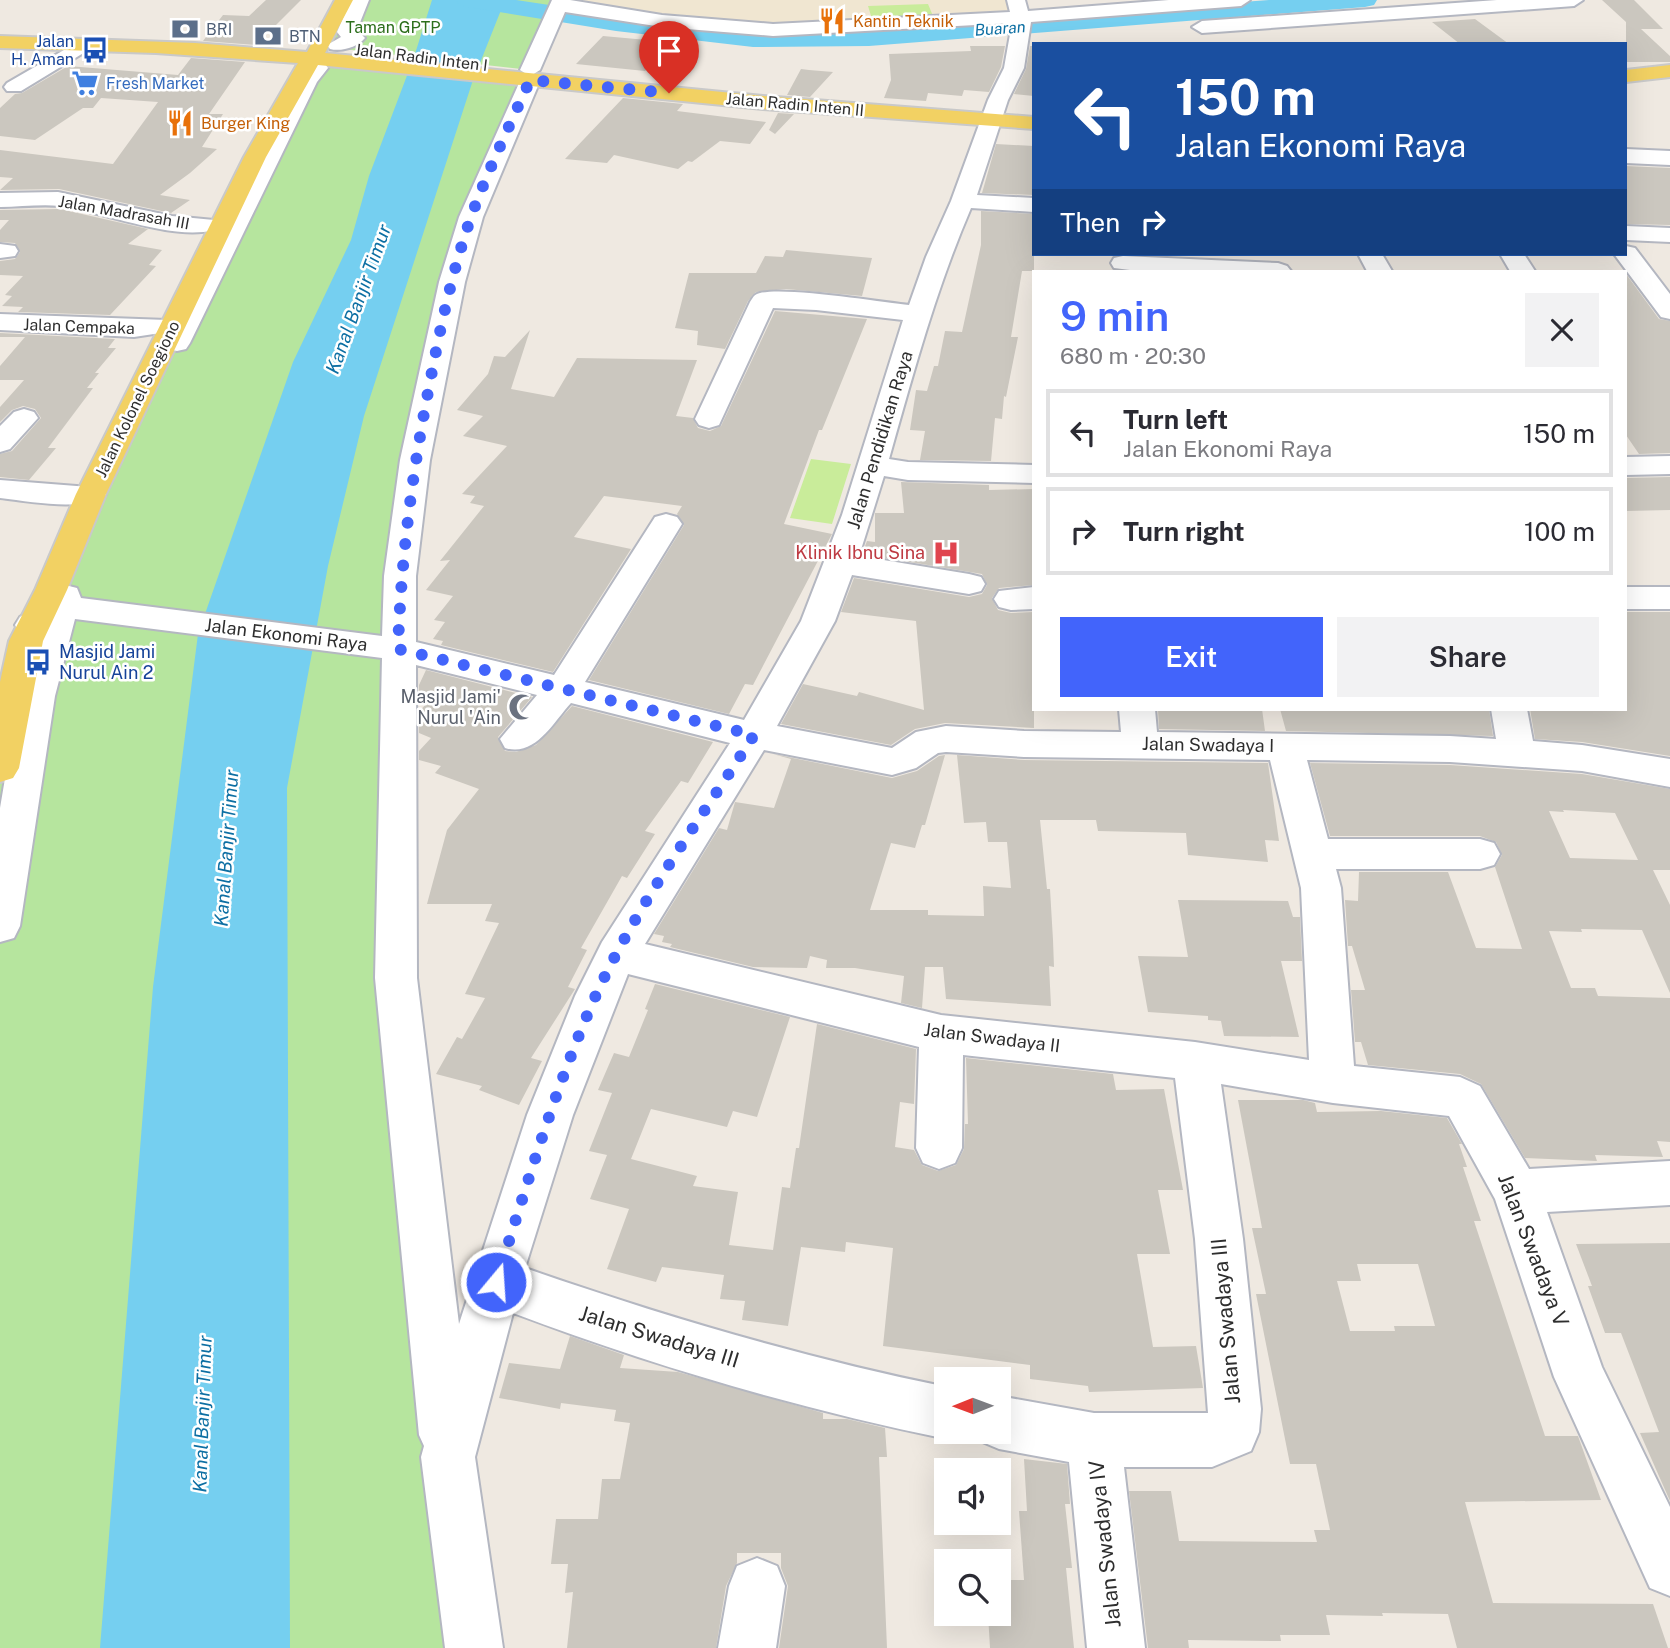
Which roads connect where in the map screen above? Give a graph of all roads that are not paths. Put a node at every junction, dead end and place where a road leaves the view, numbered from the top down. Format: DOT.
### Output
graph roads {
  1 [pos="333,0"];
  2 [pos="344,0"];
  3 [pos="360,0"];
  4 [pos="1082,0"];
  5 [pos="1241,0"];
  6 [pos="1573,0"];
  7 [pos="556,16"];
  8 [pos="1023,24"];
  9 [pos="1183,29"];
  10 [pos="0,35"];
  11 [pos="995,41"];
  12 [pos="0,43"];
  13 [pos="83,45"];
  14 [pos="319,54"];
  15 [pos="1670,71"];
  16 [pos="524,75"];
  17 [pos="1627,76"];
  18 [pos="1670,81"];
  19 [pos="1627,85"];
  20 [pos="5,89"];
  21 [pos="1032,110"];
  22 [pos="993,114"];
  23 [pos="1032,122"];
  24 [pos="1627,156"];
  25 [pos="1670,158"];
  26 [pos="3,190"];
  27 [pos="963,201"];
  28 [pos="1032,205"];
  29 [pos="206,225"];
  30 [pos="1627,233"];
  31 [pos="1670,235"];
  32 [pos="1627,254"];
  33 [pos="1122,263"];
  34 [pos="1253,270"];
  35 [pos="1670,311"];
  36 [pos="918,314"];
  37 [pos="158,326"];
  38 [pos="4,327"];
  39 [pos="24,418"];
  40 [pos="709,419"];
  41 [pos="0,443"];
  42 [pos="1630,460"];
  43 [pos="874,465"];
  44 [pos="1670,465"];
  45 [pos="1032,474"];
  46 [pos="0,489"];
  47 [pos="80,494"];
  48 [pos="666,524"];
  49 [pos="842,563"];
  50 [pos="969,584"];
  51 [pos="1627,598"];
  52 [pos="1670,598"];
  53 [pos="48,607"];
  54 [pos="0,645"];
  55 [pos="388,648"];
  56 [pos="564,688"];
  57 [pos="1509,711"];
  58 [pos="1138,726"];
  59 [pos="754,735"];
  60 [pos="518,739"];
  61 [pos="1285,746"];
  62 [pos="1517,753"];
  63 [pos="0,768"];
  64 [pos="1670,772"];
  65 [pos="1312,854"];
  66 [pos="1480,854"];
  67 [pos="0,926"];
  68 [pos="617,954"];
  69 [pos="941,1034"];
  70 [pos="1195,1061"];
  71 [pos="1333,1083"];
  72 [pos="939,1148"];
  73 [pos="1670,1183"];
  74 [pos="1516,1192"];
  75 [pos="496,1282"];
  76 [pos="934,1411"];
  77 [pos="1012,1424"];
  78 [pos="1094,1440"];
  79 [pos="448,1457"];
  80 [pos="1670,1569"];
  81 [pos="757,1586"];
  82 [pos="474,1648"];
  83 [pos="747,1648"];
  84 [pos="1116,1648"];
  1 -- 14 [label="main road"];
  2 -- 14 [label="main road"];
  3 -- 14 [label="street"];
  4 -- 8 [label="street"];
  5 -- 8 [label="street"];
  6 -- 9 [label="street"];
  7 -- 8 [label="street"];
  7 -- 16 [label="street"];
  8 -- 11 [label="street"];
  8 -- 22 [label="street, Jalan Pendidikan Raya"];
  10 -- 14 [label="main road"];
  12 -- 13 [label="main road"];
  13 -- 14 [label="main road"];
  13 -- 20 [label="street"];
  14 -- 16 [label="main road, Jalan Radin Inten I"];
  14 -- 29 [label="main road, Jalan Kolonel Soegiono"];
  14 -- 47 [label="main road, Jalan Kolonel Soegiono"];
  14 -- 53 [label="street"];
  15 -- 17 [label="main road"];
  16 -- 22 [label="main road, Jalan Radin Inten II"];
  16 -- 55 [label="street"];
  18 -- 19 [label="main road"];
  21 -- 22 [label="main road, Jalan Radin Inten II"];
  22 -- 23 [label="main road, Jalan Radin Inten II"];
  22 -- 27 [label="street, Jalan Pendidikan Raya"];
  24 -- 25 [label="street"];
  26 -- 29 [label="street, Jalan Madrasah III"];
  27 -- 28 [label="street"];
  27 -- 36 [label="street, Jalan Pendidikan Raya"];
  29 -- 37 [label="main road, Jalan Kolonel Soegiono"];
  30 -- 31 [label="street"];
  32 -- 35 [label="street"];
  33 -- 34 [label="street"];
  36 -- 40 [label="street"];
  36 -- 43 [label="street, Jalan Pendidikan Raya"];
  37 -- 38 [label="street, Jalan Cempaka"];
  37 -- 47 [label="main road, Jalan Kolonel Soegiono"];
  39 -- 41 [label="street"];
  42 -- 44 [label="street"];
  43 -- 45 [label="street"];
  43 -- 49 [label="street, Jalan Pendidikan Raya"];
  46 -- 47 [label="street"];
  47 -- 53 [label="main road, Jalan Kolonel Soegiono"];
  47 -- 54 [label="main road, Jalan Kolonel Soegiono"];
  48 -- 56 [label="street"];
  49 -- 50 [label="street"];
  49 -- 59 [label="street, Jalan Pendidikan Raya"];
  51 -- 52 [label="street"];
  53 -- 55 [label="street, Jalan Ekonomi Raya"];
  53 -- 63 [label="main road, Jalan Kolonel Soegiono"];
  53 -- 67 [label="street"];
  55 -- 56 [label="street, Jalan Ekonomi Raya"];
  55 -- 79 [label="street"];
  56 -- 59 [label="street, Jalan Ekonomi Raya"];
  56 -- 60 [label="street"];
  57 -- 62 [label="street"];
  58 -- 59 [label="street, Jalan Swadaya I"];
  58 -- 61 [label="street, Jalan Swadaya I"];
  59 -- 68 [label="street, Jalan Pendidikan Raya"];
  61 -- 62 [label="street, Jalan Swadaya I"];
  61 -- 65 [label="street"];
  62 -- 64 [label="street, Jalan Swadaya I"];
  65 -- 66 [label="street"];
  65 -- 71 [label="street"];
  68 -- 69 [label="street, Jalan Swadaya II"];
  68 -- 75 [label="street, Jalan Pendidikan Raya"];
  69 -- 70 [label="street, Jalan Swadaya II"];
  69 -- 72 [label="street"];
  70 -- 71 [label="street, Jalan Swadaya II"];
  70 -- 78 [label="street, Jalan Swadaya III"];
  71 -- 74 [label="street, Jalan Swadaya V"];
  73 -- 74 [label="street"];
  74 -- 80 [label="street, Jalan Swadaya V"];
  75 -- 76 [label="street, Jalan Swadaya III"];
  75 -- 79 [label="street, Jalan Pendidikan Raya"];
  77 -- 78 [label="street, Jalan Swadaya III"];
  78 -- 84 [label="street, Jalan Swadaya IV"];
  79 -- 82 [label="street, Jalan Pendidikan Raya"];
  81 -- 83 [label="street"];
}
